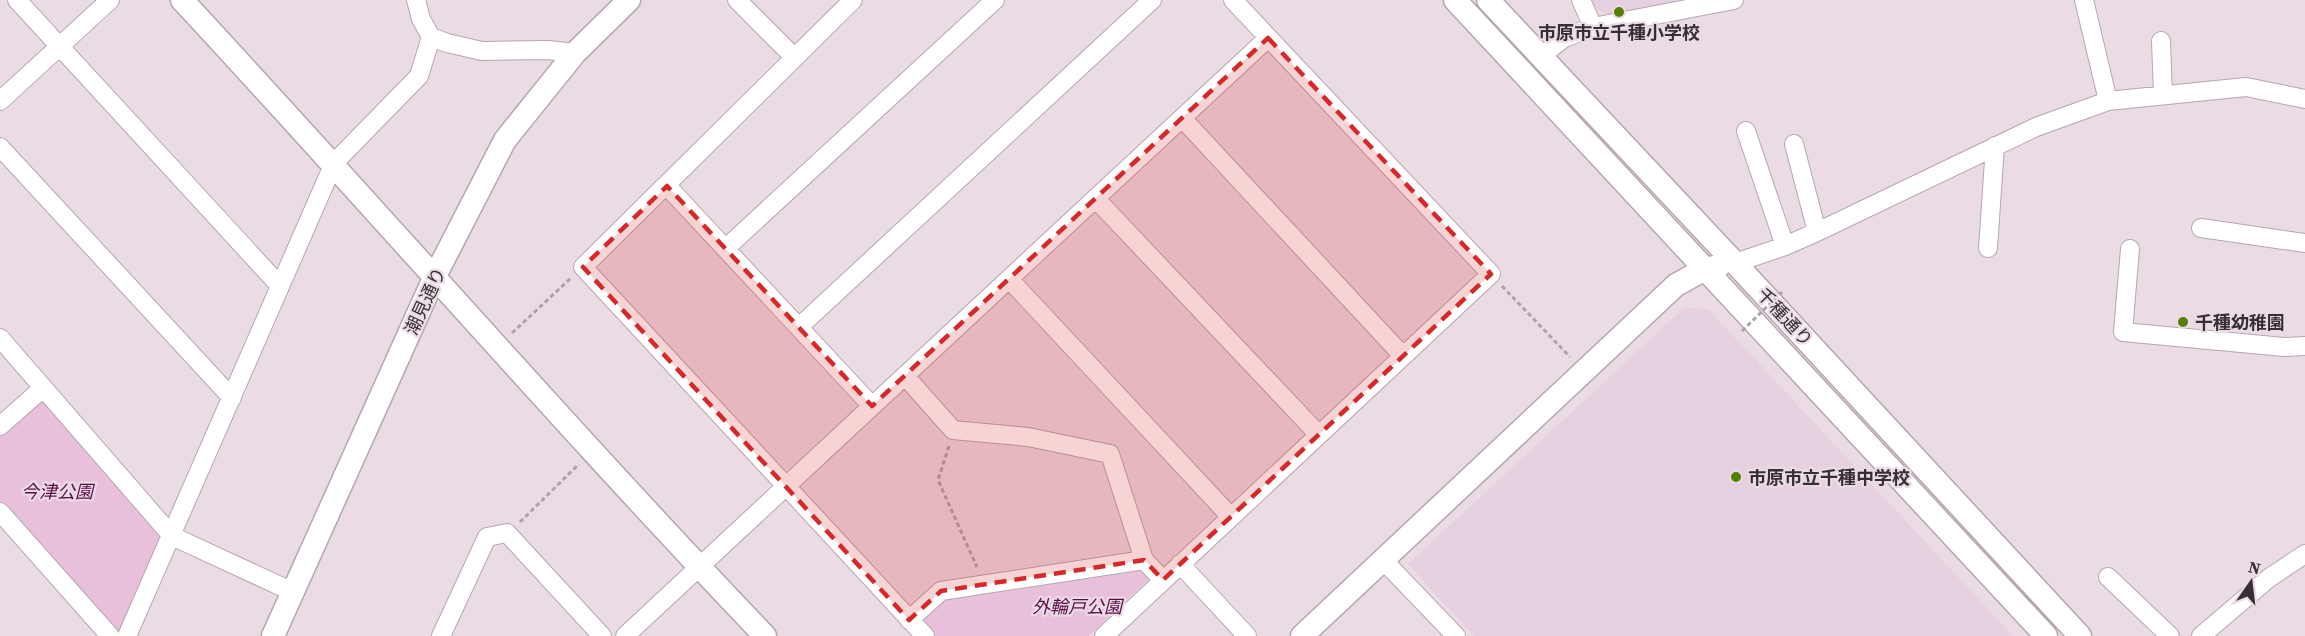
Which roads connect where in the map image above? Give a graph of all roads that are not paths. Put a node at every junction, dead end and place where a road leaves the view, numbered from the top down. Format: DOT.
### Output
graph roads {
  1 [pos="17,0"];
  2 [pos="110,0"];
  3 [pos="182,0"];
  4 [pos="416,0"];
  5 [pos="629,0"];
  6 [pos="737,0"];
  7 [pos="853,0"];
  8 [pos="995,0"];
  9 [pos="1152,0"];
  10 [pos="1233,0"];
  11 [pos="1455,0"];
  12 [pos="1488,0"];
  13 [pos="1581,0"];
  14 [pos="1734,0"];
  15 [pos="2084,0"];
  16 [pos="1593,27"];
  17 [pos="431,37"];
  18 [pos="1268,38"];
  19 [pos="2161,41"];
  20 [pos="59,46"];
  21 [pos="575,53"];
  22 [pos="1541,56"];
  23 [pos="795,58"];
  24 [pos="2163,95"];
  25 [pos="2305,99"];
  26 [pos="0,100"];
  27 [pos="2108,101"];
  28 [pos="1182,118"];
  29 [pos="1746,131"];
  30 [pos="1794,144"];
  31 [pos="1995,146"];
  32 [pos="0,147"];
  33 [pos="334,163"];
  34 [pos="667,186"];
  35 [pos="1096,199"];
  36 [pos="2201,228"];
  37 [pos="1817,232"];
  38 [pos="2305,243"];
  39 [pos="1785,246"];
  40 [pos="726,248"];
  41 [pos="1988,248"];
  42 [pos="2130,249"];
  43 [pos="1735,263"];
  44 [pos="1705,269"];
  45 [pos="435,276"];
  46 [pos="1010,280"];
  47 [pos="280,286"];
  48 [pos="799,327"];
  49 [pos="0,338"];
  50 [pos="2305,346"];
  51 [pos="1403,357"];
  52 [pos="905,376"];
  53 [pos="43,388"];
  54 [pos="232,398"];
  55 [pos="872,406"];
  56 [pos="0,426"];
  57 [pos="1319,435"];
  58 [pos="785,486"];
  59 [pos="0,512"];
  60 [pos="1231,517"];
  61 [pos="172,536"];
  62 [pos="2305,554"];
  63 [pos="1144,560"];
  64 [pos="1383,560"];
  65 [pos="1180,564"];
  66 [pos="699,567"];
  67 [pos="2108,577"];
  68 [pos="1163,580"];
  69 [pos="292,592"];
  70 [pos="909,620"];
  71 [pos="110,636"];
  72 [pos="127,636"];
  73 [pos="273,636"];
  74 [pos="441,636"];
  75 [pos="602,636"];
  76 [pos="625,636"];
  77 [pos="765,636"];
  78 [pos="925,636"];
  79 [pos="1104,636"];
  80 [pos="1247,636"];
  81 [pos="1302,636"];
  82 [pos="1456,636"];
  83 [pos="2046,636"];
  84 [pos="2080,636"];
  85 [pos="2170,636"];
  86 [pos="2201,636"];
  1 -- 20 [label="street"];
  2 -- 20 [label="street"];
  3 -- 33 [label="street"];
  4 -- 17 [label="street"];
  5 -- 21 [label="street, 潮見通り"];
  6 -- 23 [label="street"];
  7 -- 23 [label="street"];
  8 -- 40 [label="street"];
  9 -- 48 [label="street"];
  10 -- 18 [label="street"];
  11 -- 44 [label="street, 千種通り"];
  12 -- 22 [label="street, 千種通り"];
  13 -- 16 [label="street"];
  14 -- 16 [label="street"];
  15 -- 27 [label="street"];
  16 -- 22 [label="street"];
  17 -- 21 [label="street"];
  17 -- 33 [label="street"];
  18 -- 28 [label="street"];
  18 -- 51 [label="street"];
  19 -- 24 [label="street"];
  20 -- 26 [label="street"];
  20 -- 47 [label="street"];
  21 -- 45 [label="street, 潮見通り"];
  22 -- 43 [label="street, 千種通り"];
  23 -- 34 [label="street"];
  24 -- 25 [label="street"];
  24 -- 27 [label="street"];
  27 -- 31 [label="street"];
  28 -- 35 [label="street"];
  28 -- 51 [label="street"];
  29 -- 39 [label="street"];
  30 -- 37 [label="street"];
  31 -- 37 [label="street"];
  31 -- 41 [label="street"];
  32 -- 54 [label="street"];
  33 -- 45 [label="street"];
  33 -- 47 [label="street"];
  34 -- 40 [label="street"];
  34 -- 58 [label="street"];
  35 -- 46 [label="street"];
  35 -- 57 [label="street"];
  36 -- 38 [label="street"];
  37 -- 39 [label="street"];
  39 -- 43 [label="street"];
  40 -- 48 [label="street"];
  42 -- 50 [label="street"];
  43 -- 44 [label="street"];
  43 -- 84 [label="street, 千種通り"];
  44 -- 64 [label="street"];
  44 -- 83 [label="street, 千種通り"];
  45 -- 66 [label="street"];
  45 -- 69 [label="street, 潮見通り"];
  46 -- 52 [label="street"];
  46 -- 60 [label="street"];
  47 -- 54 [label="street"];
  48 -- 55 [label="street"];
  49 -- 53 [label="street"];
  51 -- 57 [label="street"];
  52 -- 55 [label="street"];
  52 -- 63 [label="street"];
  53 -- 56 [label="street"];
  53 -- 61 [label="street"];
  54 -- 61 [label="street"];
  55 -- 58 [label="street"];
  57 -- 60 [label="street"];
  58 -- 66 [label="street"];
  58 -- 70 [label="street"];
  59 -- 71 [label="street"];
  60 -- 65 [label="street"];
  61 -- 69 [label="street"];
  61 -- 72 [label="street"];
  62 -- 86 [label="street"];
  63 -- 68 [label="street"];
  63 -- 70 [label="street"];
  64 -- 81 [label="street"];
  64 -- 82 [label="street"];
  65 -- 68 [label="street"];
  65 -- 80 [label="street"];
  66 -- 76 [label="street"];
  66 -- 77 [label="street"];
  67 -- 85 [label="street"];
  68 -- 79 [label="street"];
  69 -- 73 [label="street, 潮見通り"];
  70 -- 78 [label="street"];
  74 -- 75 [label="street"];
}
